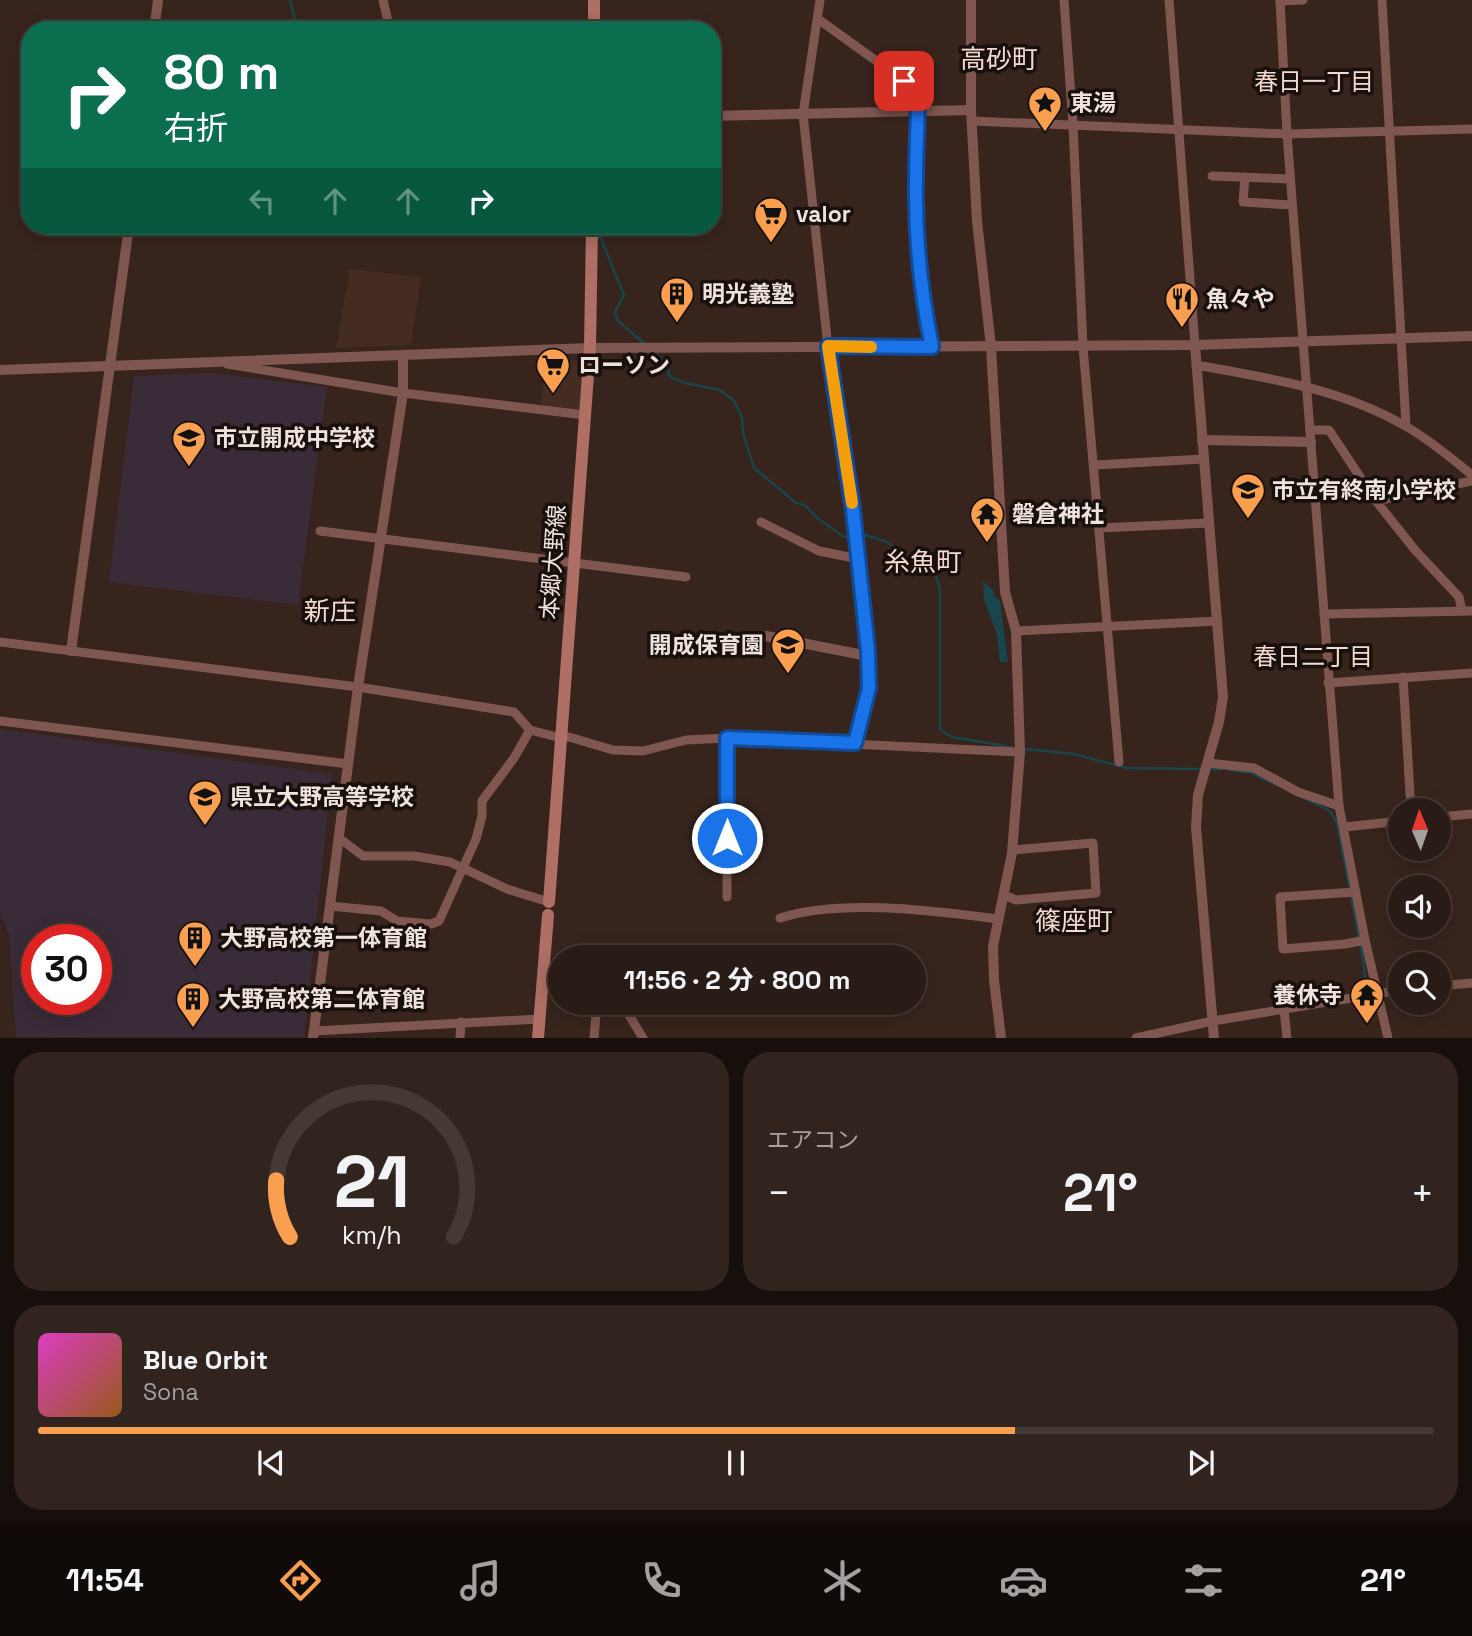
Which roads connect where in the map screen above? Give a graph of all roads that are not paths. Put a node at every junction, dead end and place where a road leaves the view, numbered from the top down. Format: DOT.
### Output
graph roads {
  1 [pos="158,0"];
  2 [pos="383,0"];
  3 [pos="594,0"];
  4 [pos="820,0"];
  5 [pos="971,0"];
  6 [pos="1064,0"];
  7 [pos="1169,0"];
  8 [pos="1280,0"];
  9 [pos="1303,0"];
  10 [pos="1382,0"];
  11 [pos="818,19"];
  12 [pos="155,21"];
  13 [pos="388,21"];
  14 [pos="594,21"];
  15 [pos="918,111"];
  16 [pos="803,114"];
  17 [pos="721,116"];
  18 [pos="972,116"];
  19 [pos="1073,125"];
  20 [pos="1179,128"];
  21 [pos="1472,129"];
  22 [pos="1389,131"];
  23 [pos="1287,134"];
  24 [pos="1212,176"];
  25 [pos="1245,177"];
  26 [pos="1290,179"];
  27 [pos="1292,205"];
  28 [pos="128,235"];
  29 [pos="592,235"];
  30 [pos="1472,336"];
  31 [pos="1402,338"];
  32 [pos="1303,340"];
  33 [pos="1195,345"];
  34 [pos="828,346"];
  35 [pos="1083,346"];
  36 [pos="932,347"];
  37 [pos="991,347"];
  38 [pos="590,348"];
  39 [pos="403,355"];
  40 [pos="219,363"];
  41 [pos="110,365"];
  42 [pos="1196,365"];
  43 [pos="0,370"];
  44 [pos="1306,385"];
  45 [pos="403,393"];
  46 [pos="585,415"];
  47 [pos="1406,426"];
  48 [pos="1310,429"];
  49 [pos="1202,440"];
  50 [pos="1311,442"];
  51 [pos="1203,459"];
  52 [pos="1095,465"];
  53 [pos="1472,475"];
  54 [pos="1472,481"];
  55 [pos="1376,501"];
  56 [pos="761,522"];
  57 [pos="1208,523"];
  58 [pos="1100,528"];
  59 [pos="320,531"];
  60 [pos="381,538"];
  61 [pos="859,559"];
  62 [pos="574,563"];
  63 [pos="686,577"];
  64 [pos="1467,611"];
  65 [pos="1324,614"];
  66 [pos="1218,621"];
  67 [pos="1108,627"];
  68 [pos="1016,631"];
  69 [pos="766,635"];
  70 [pos="0,642"];
  71 [pos="71,651"];
  72 [pos="868,656"];
  73 [pos="1472,673"];
  74 [pos="1403,677"];
  75 [pos="1328,683"];
  76 [pos="358,687"];
  77 [pos="0,721"];
  78 [pos="530,730"];
  79 [pos="561,738"];
  80 [pos="727,738"];
  81 [pos="855,743"];
  82 [pos="1020,751"];
  83 [pos="1119,762"];
  84 [pos="1208,762"];
  85 [pos="348,764"];
  86 [pos="1410,798"];
  87 [pos="1339,806"];
  88 [pos="1472,814"];
  89 [pos="1451,816"];
  90 [pos="1388,822"];
  91 [pos="1345,827"];
  92 [pos="339,838"];
  93 [pos="1013,850"];
  94 [pos="463,869"];
  95 [pos="1356,892"];
  96 [pos="1004,895"];
  97 [pos="727,897"];
  98 [pos="330,906"];
  99 [pos="548,908"];
  100 [pos="780,918"];
  101 [pos="999,919"];
  102 [pos="1365,940"];
  103 [pos="1472,983"];
  104 [pos="1451,985"];
  105 [pos="542,987"];
  106 [pos="548,987"];
  107 [pos="1388,991"];
  108 [pos="1377,992"];
  109 [pos="1284,1009"];
  110 [pos="596,1015"];
  111 [pos="629,1015"];
  112 [pos="540,1019"];
  113 [pos="1213,1021"];
  114 [pos="461,1022"];
  115 [pos="390,1026"];
  116 [pos="313,1034"];
  117 [pos="389,1038"];
  118 [pos="460,1038"];
  119 [pos="538,1038"];
  120 [pos="594,1038"];
  121 [pos="643,1038"];
  122 [pos="1001,1038"];
  123 [pos="1136,1038"];
  124 [pos="1214,1038"];
  125 [pos="1287,1038"];
  126 [pos="1388,1038"];
  1 -- 12 [label="street"];
  2 -- 13 [label="street"];
  3 -- 14 [label="main road"];
  4 -- 11 [label="street"];
  5 -- 18 [label="street"];
  6 -- 19 [label="street"];
  7 -- 20 [label="street"];
  8 -- 9 [label="street"];
  8 -- 23 [label="street"];
  10 -- 22 [label="street"];
  11 -- 15 [label="street"];
  11 -- 16 [label="street"];
  15 -- 16 [label="street"];
  15 -- 18 [label="street"];
  15 -- 36 [label="street"];
  16 -- 17 [label="street"];
  16 -- 34 [label="street"];
  18 -- 19 [label="street"];
  18 -- 37 [label="street"];
  19 -- 20 [label="street"];
  19 -- 35 [label="street"];
  20 -- 23 [label="street"];
  20 -- 33 [label="street"];
  21 -- 22 [label="street"];
  22 -- 23 [label="street"];
  22 -- 31 [label="street"];
  23 -- 26 [label="street"];
  24 -- 25 [label="street"];
  25 -- 26 [label="street"];
  25 -- 27 [label="street"];
  26 -- 27 [label="street"];
  27 -- 32 [label="street"];
  28 -- 41 [label="street"];
  29 -- 38 [label="main road, 本郷大野線"];
  30 -- 31 [label="street"];
  31 -- 32 [label="street"];
  31 -- 47 [label="street"];
  32 -- 33 [label="street"];
  32 -- 44 [label="street"];
  33 -- 35 [label="street"];
  33 -- 42 [label="street"];
  34 -- 36 [label="street"];
  34 -- 38 [label="street"];
  34 -- 61 [label="street"];
  35 -- 37 [label="street"];
  35 -- 52 [label="street"];
  36 -- 37 [label="street"];
  37 -- 68 [label="street"];
  38 -- 39 [label="street"];
  38 -- 46 [label="main road, 本郷大野線"];
  39 -- 40 [label="street"];
  39 -- 45 [label="street"];
  40 -- 41 [label="street"];
  40 -- 45 [label="street"];
  41 -- 43 [label="street"];
  41 -- 71 [label="street"];
  42 -- 44 [label="street"];
  42 -- 49 [label="street"];
  44 -- 47 [label="street"];
  44 -- 48 [label="street"];
  45 -- 46 [label="street"];
  45 -- 60 [label="street"];
  46 -- 62 [label="main road, 本郷大野線"];
  47 -- 53 [label="street"];
  48 -- 50 [label="street"];
  48 -- 55 [label="street"];
  49 -- 50 [label="street"];
  49 -- 51 [label="street"];
  50 -- 65 [label="street"];
  51 -- 52 [label="street"];
  51 -- 57 [label="street"];
  52 -- 58 [label="street"];
  54 -- 55 [label="street"];
  55 -- 64 [label="street"];
  56 -- 61 [label="street"];
  57 -- 58 [label="street"];
  57 -- 66 [label="street"];
  58 -- 67 [label="street"];
  59 -- 60 [label="street"];
  60 -- 62 [label="street"];
  60 -- 76 [label="street"];
  61 -- 72 [label="street"];
  62 -- 63 [label="street"];
  62 -- 79 [label="main road, 本郷大野線"];
  64 -- 65 [label="street"];
  65 -- 75 [label="street"];
  66 -- 67 [label="street"];
  66 -- 84 [label="street"];
  67 -- 68 [label="street"];
  67 -- 83 [label="street"];
  68 -- 82 [label="street"];
  69 -- 72 [label="street"];
  70 -- 71 [label="street"];
  71 -- 76 [label="street"];
  72 -- 81 [label="street"];
  73 -- 74 [label="street"];
  74 -- 75 [label="street"];
  74 -- 86 [label="street"];
  75 -- 87 [label="street"];
  76 -- 78 [label="street"];
  76 -- 85 [label="street"];
  77 -- 85 [label="street"];
  78 -- 79 [label="street"];
  78 -- 94 [label="street"];
  79 -- 80 [label="street"];
  79 -- 99 [label="main road, 本郷大野線"];
  80 -- 81 [label="street"];
  80 -- 97 [label="street"];
  81 -- 82 [label="street"];
  82 -- 93 [label="street"];
  84 -- 87 [label="street"];
  84 -- 113 [label="street"];
  85 -- 92 [label="street"];
  87 -- 91 [label="street"];
  88 -- 89 [label="street"];
  90 -- 91 [label="street"];
  91 -- 95 [label="street"];
  92 -- 94 [label="street"];
  92 -- 98 [label="street"];
  93 -- 96 [label="street"];
  93 -- 96 [label="street"];
  94 -- 98 [label="street"];
  94 -- 99 [label="street"];
  95 -- 102 [label="street"];
  95 -- 102 [label="street"];
  96 -- 101 [label="street"];
  98 -- 116 [label="street"];
  99 -- 105 [label="main road, 本郷大野線"];
  100 -- 101 [label="street"];
  101 -- 122 [label="street"];
  102 -- 108 [label="street"];
  103 -- 104 [label="street"];
  105 -- 106 [label="street"];
  105 -- 112 [label="main road, 本郷大野線"];
  107 -- 108 [label="street"];
  108 -- 109 [label="street"];
  108 -- 126 [label="street"];
  109 -- 113 [label="street"];
  109 -- 125 [label="street"];
  110 -- 120 [label="street"];
  111 -- 121 [label="street"];
  112 -- 114 [label="street"];
  112 -- 119 [label="main road, 本郷大野線"];
  113 -- 123 [label="street"];
  113 -- 124 [label="street"];
  114 -- 115 [label="street"];
  114 -- 118 [label="street"];
  115 -- 116 [label="street"];
  115 -- 117 [label="street"];
}
